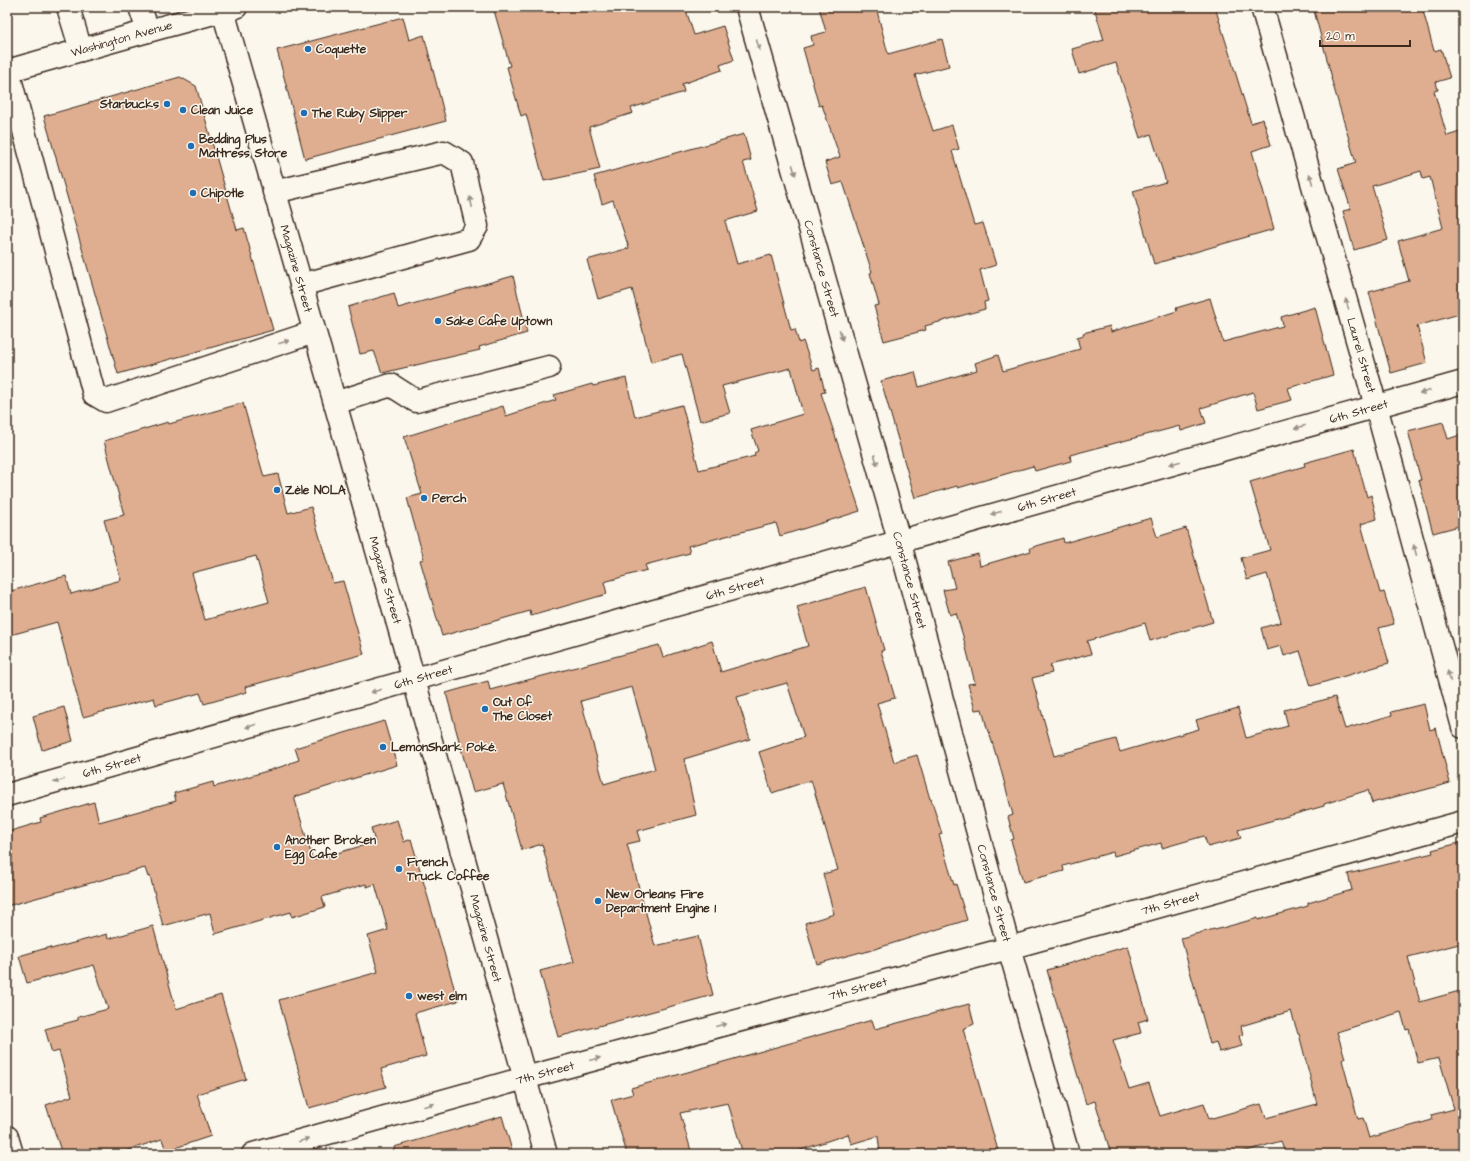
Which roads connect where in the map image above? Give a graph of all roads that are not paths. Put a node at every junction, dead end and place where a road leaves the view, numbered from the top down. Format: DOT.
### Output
graph roads {
  1 [pos="68,7"];
  2 [pos="140,7"];
  3 [pos="747,7"];
  4 [pos="1262,7"];
  5 [pos="227,8"];
  6 [pos="148,31"];
  7 [pos="81,50"];
  8 [pos="7,71"];
  9 [pos="274,192"];
  10 [pos="301,286"];
  11 [pos="314,332"];
  12 [pos="549,367"];
  13 [pos="1463,382"];
  14 [pos="335,403"];
  15 [pos="1376,406"];
  16 [pos="899,540"];
  17 [pos="414,680"];
  18 [pos="1463,727"];
  19 [pos="7,795"];
  20 [pos="1463,822"];
  21 [pos="1009,948"];
  22 [pos="525,1078"];
  23 [pos="7,1137"];
  24 [pos="12,1154"];
  25 [pos="253,1154"];
  26 [pos="546,1154"];
  27 [pos="1068,1154"];
  1 -- 7 [label="street"];
  2 -- 6 [label="street"];
  3 -- 16 [label="street, Constance Street, one-way"];
  15 -- 4 [label="street, Laurel Street, one-way"];
  5 -- 6 [label="street, Washington Avenue"];
  5 -- 9 [label="street, Magazine Street"];
  6 -- 7 [label="street, Washington Avenue"];
  7 -- 8 [label="street, Washington Avenue"];
  8 -- 11 [label="street, one-way"];
  9 -- 10 [label="street, Magazine Street"];
  10 -- 9 [label="street, one-way"];
  10 -- 11 [label="street, Magazine Street"];
  11 -- 14 [label="street, Magazine Street"];
  12 -- 14 [label="street"];
  13 -- 15 [label="street, 6th Street, one-way"];
  14 -- 17 [label="street, Magazine Street"];
  15 -- 16 [label="street, 6th Street, one-way"];
  18 -- 15 [label="street, Laurel Street, one-way"];
  16 -- 17 [label="street, 6th Street"];
  16 -- 21 [label="street, Constance Street"];
  17 -- 19 [label="street, 6th Street, one-way"];
  17 -- 22 [label="street, Magazine Street"];
  20 -- 21 [label="street, 7th Street"];
  22 -- 21 [label="street, 7th Street, one-way"];
  21 -- 27 [label="street, Constance Street"];
  25 -- 22 [label="street, 7th Street, one-way"];
  22 -- 26 [label="street, Magazine Street"];
  23 -- 24 [label="street"];
}
